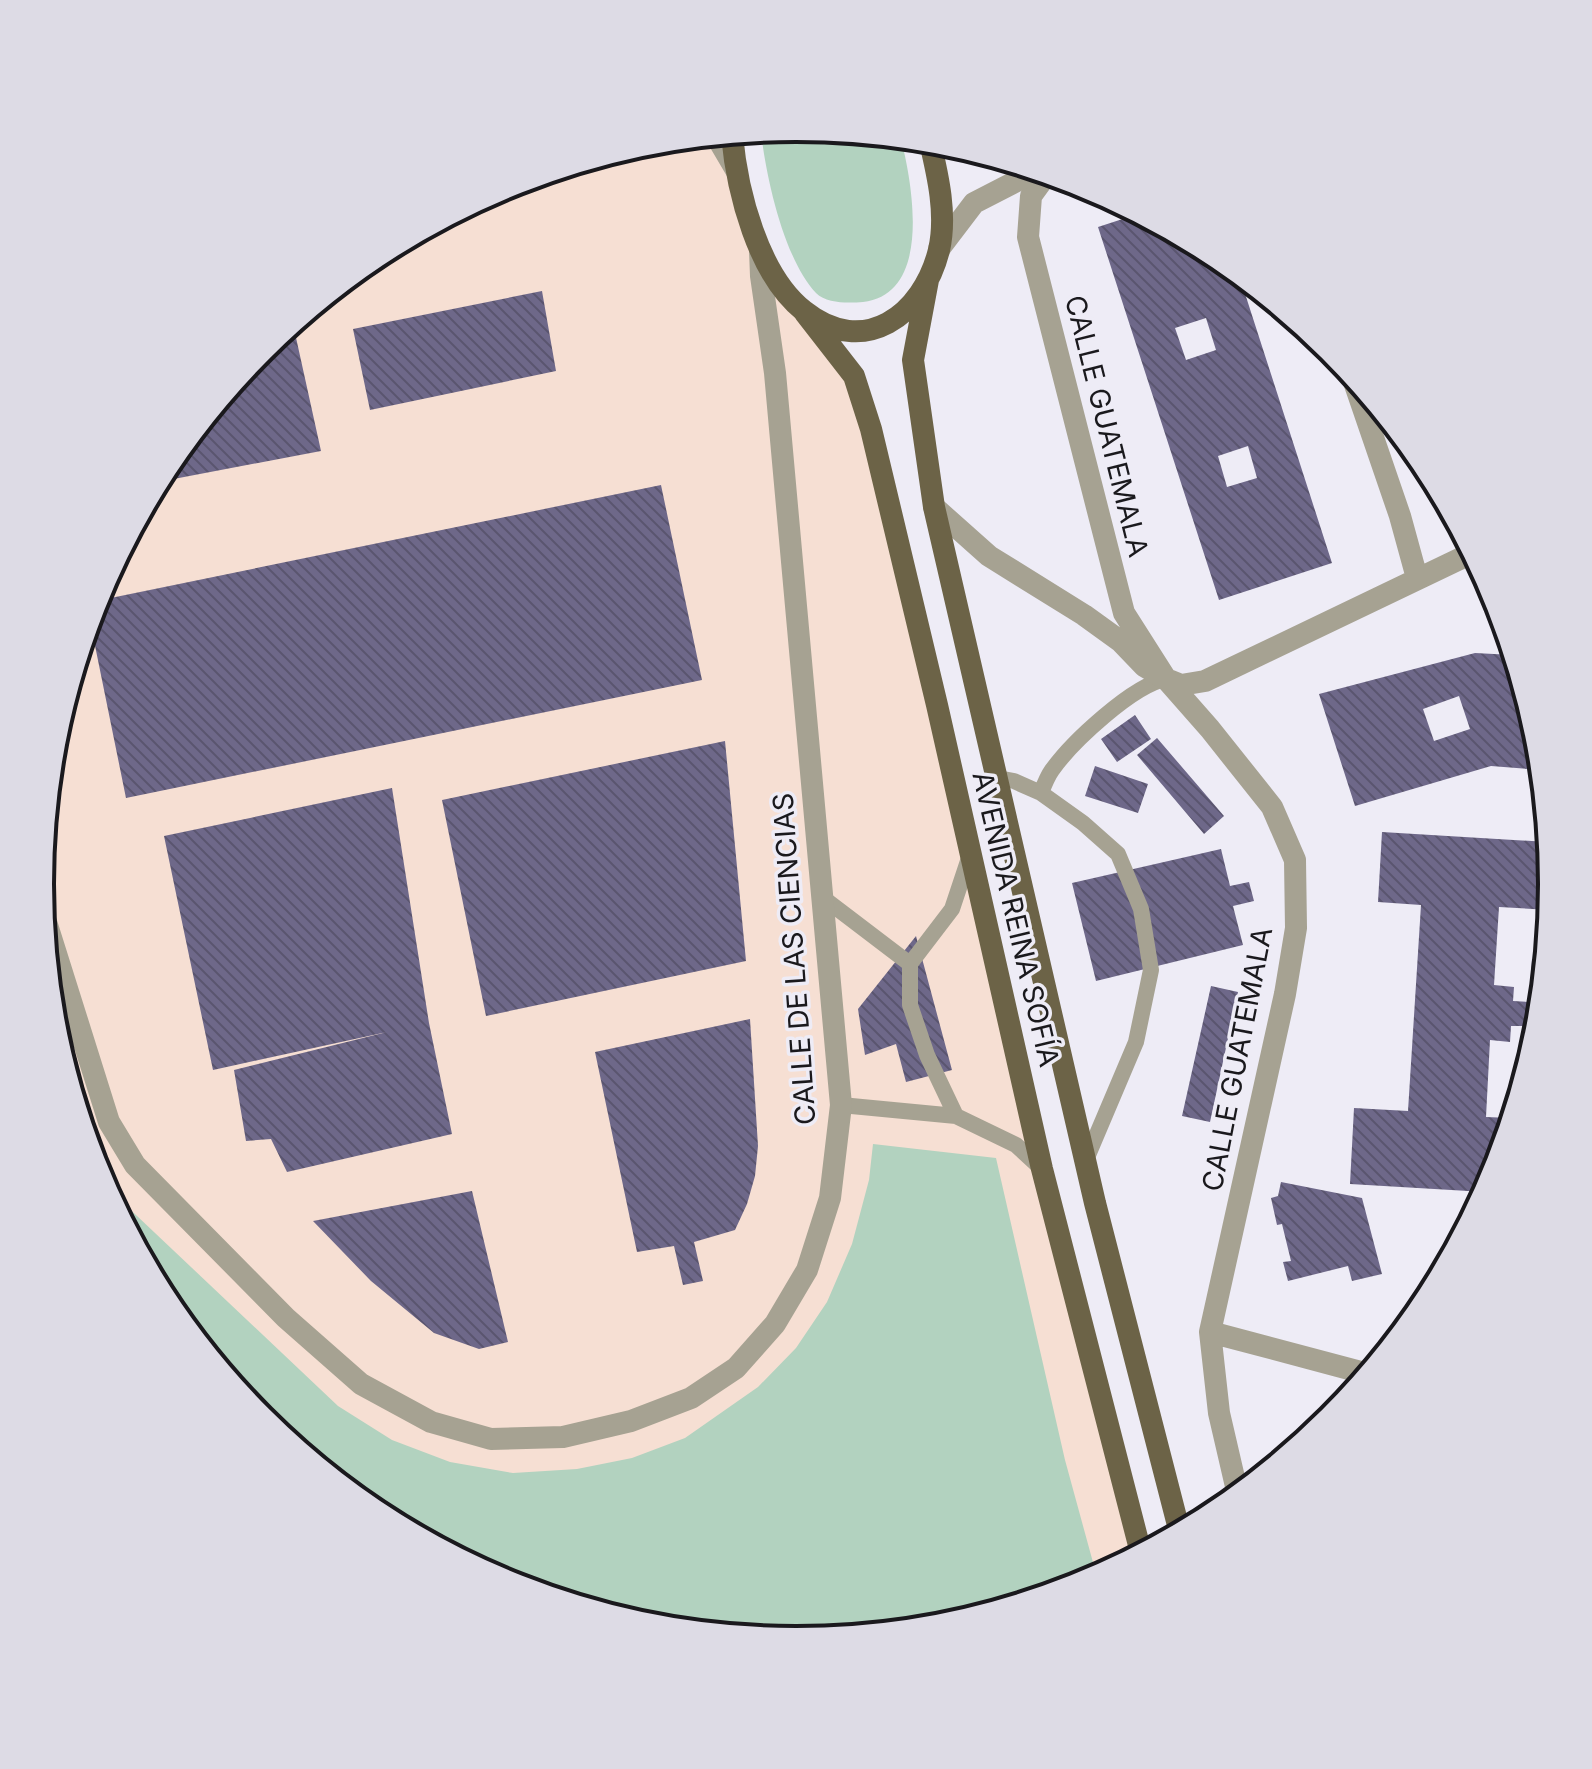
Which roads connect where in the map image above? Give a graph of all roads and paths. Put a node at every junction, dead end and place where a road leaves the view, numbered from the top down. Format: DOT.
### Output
graph roads {
  1 [pos="734,145"];
  2 [pos="722,147"];
  3 [pos="932,156"];
  4 [pos="739,177"];
  5 [pos="1022,178"];
  6 [pos="1040,184"];
  7 [pos="939,249"];
  8 [pos="760,250"];
  9 [pos="928,280"];
  10 [pos="805,313"];
  11 [pos="1362,405"];
  12 [pos="934,507"];
  13 [pos="1462,558"];
  14 [pos="1417,578"];
  15 [pos="1166,679"];
  16 [pos="998,778"];
  17 [pos="1041,793"];
  18 [pos="970,853"];
  19 [pos="822,897"];
  20 [pos="58,961"];
  21 [pos="910,964"];
  22 [pos="841,1105"];
  23 [pos="956,1116"];
  24 [pos="1086,1160"];
  25 [pos="1042,1169"];
  26 [pos="1210,1332"];
  27 [pos="1356,1371"];
  28 [pos="1235,1482"];
  29 [pos="1177,1521"];
  30 [pos="1138,1542"];
  1 -- 4 [label="main road, AVENIDA REINA SOFÍA"];
  2 -- 4 [label="street"];
  3 -- 7 [label="main road"];
  4 -- 8 [label="main road, AVENIDA REINA SOFÍA"];
  5 -- 7 [label="street"];
  6 -- 15 [label="street, CALLE GUATEMALA"];
  7 -- 9 [label="main road"];
  8 -- 10 [label="main road, AVENIDA REINA SOFÍA"];
  8 -- 19 [label="street, CALLE DE LAS CIENCIAS"];
  9 -- 10 [label="main road"];
  9 -- 12 [label="main road, AVENIDA REINA SOFÍA"];
  10 -- 18 [label="main road, AVENIDA REINA SOFÍA"];
  11 -- 14 [label="street"];
  12 -- 15 [label="street"];
  12 -- 16 [label="main road, AVENIDA REINA SOFÍA"];
  13 -- 14 [label="street"];
  14 -- 15 [label="street"];
  15 -- 17 [label="lane"];
  15 -- 26 [label="street, CALLE GUATEMALA"];
  16 -- 17 [label="lane"];
  16 -- 24 [label="main road, AVENIDA REINA SOFÍA"];
  17 -- 24 [label="lane"];
  18 -- 21 [label="lane"];
  18 -- 25 [label="main road, AVENIDA REINA SOFÍA"];
  19 -- 21 [label="lane"];
  19 -- 22 [label="street, CALLE DE LAS CIENCIAS"];
  20 -- 22 [label="street, CALLE DE LAS CIENCIAS"];
  21 -- 23 [label="lane"];
  22 -- 23 [label="lane"];
  23 -- 25 [label="lane"];
  24 -- 29 [label="main road, AVENIDA REINA SOFÍA"];
  25 -- 30 [label="main road, AVENIDA REINA SOFÍA"];
  26 -- 27 [label="street"];
  26 -- 28 [label="street, CALLE GUATEMALA"];
}
